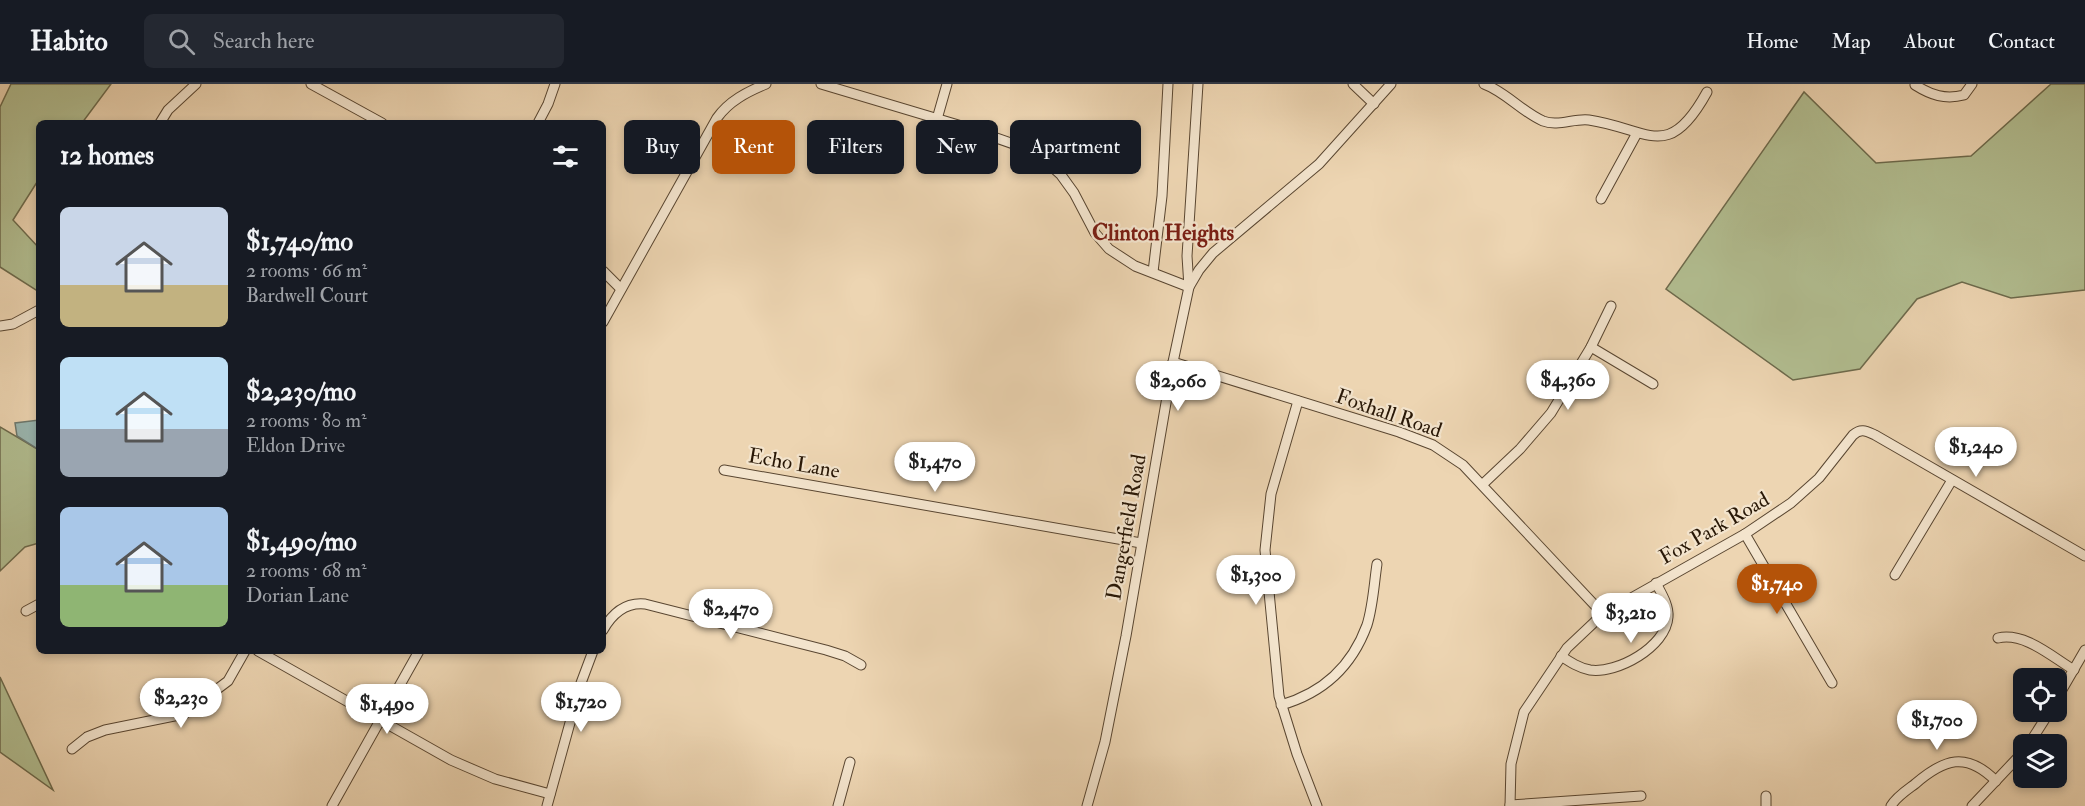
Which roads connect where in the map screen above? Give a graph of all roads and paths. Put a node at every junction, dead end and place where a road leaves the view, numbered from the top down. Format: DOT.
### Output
graph roads {
  1 [pos="196,84"];
  2 [pos="311,84"];
  3 [pos="555,84"];
  4 [pos="766,84"];
  5 [pos="821,84"];
  6 [pos="947,84"];
  7 [pos="1168,84"];
  8 [pos="1198,84"];
  9 [pos="1353,84"];
  10 [pos="1391,84"];
  11 [pos="1484,84"];
  12 [pos="1972,84"];
  13 [pos="1915,85"];
  14 [pos="1707,92"];
  15 [pos="1374,104"];
  16 [pos="937,119"];
  17 [pos="162,120"];
  18 [pos="368,120"];
  19 [pos="539,120"];
  20 [pos="1637,133"];
  21 [pos="1601,199"];
  22 [pos="1153,272"];
  23 [pos="606,274"];
  24 [pos="1189,287"];
  25 [pos="621,289"];
  26 [pos="1611,306"];
  27 [pos="36,312"];
  28 [pos="606,316"];
  29 [pos="0,326"];
  30 [pos="1591,347"];
  31 [pos="1173,362"];
  32 [pos="1653,384"];
  33 [pos="1298,401"];
  34 [pos="724,470"];
  35 [pos="1952,480"];
  36 [pos="1482,484"];
  37 [pos="1745,534"];
  38 [pos="1141,543"];
  39 [pos="2085,556"];
  40 [pos="1377,564"];
  41 [pos="1895,575"];
  42 [pos="1656,583"];
  43 [pos="36,606"];
  44 [pos="26,611"];
  45 [pos="1604,614"];
  46 [pos="606,626"];
  47 [pos="1998,638"];
  48 [pos="2085,650"];
  49 [pos="243,654"];
  50 [pos="263,654"];
  51 [pos="417,654"];
  52 [pos="592,654"];
  53 [pos="1561,656"];
  54 [pos="861,665"];
  55 [pos="2074,670"];
  56 [pos="2067,682"];
  57 [pos="1832,683"];
  58 [pos="1281,705"];
  59 [pos="380,721"];
  60 [pos="72,749"];
  61 [pos="850,762"];
  62 [pos="2013,763"];
  63 [pos="1996,781"];
  64 [pos="550,794"];
  65 [pos="1641,796"];
  66 [pos="1510,805"];
  67 [pos="332,806"];
  68 [pos="547,806"];
  69 [pos="838,806"];
  70 [pos="1087,806"];
  71 [pos="1317,806"];
  72 [pos="1891,806"];
  73 [pos="1972,806"];
  1 -- 17 [label="street"];
  2 -- 18 [label="street"];
  3 -- 19 [label="street"];
  4 -- 25 [label="street"];
  5 -- 16 [label="street"];
  6 -- 16 [label="street"];
  7 -- 22 [label="street"];
  8 -- 24 [label="street"];
  9 -- 15 [label="street"];
  10 -- 15 [label="street, Dangerfield Road"];
  11 -- 20 [label="street"];
  12 -- 13 [label="street"];
  14 -- 20 [label="street"];
  15 -- 24 [label="street, Dangerfield Road"];
  16 -- 22 [label="street"];
  20 -- 21 [label="street"];
  22 -- 24 [label="street"];
  23 -- 25 [label="street"];
  24 -- 31 [label="street, Dangerfield Road"];
  25 -- 28 [label="street"];
  26 -- 30 [label="street"];
  27 -- 29 [label="street"];
  30 -- 32 [label="street"];
  30 -- 36 [label="street"];
  31 -- 33 [label="street, Foxhall Road"];
  31 -- 38 [label="street, Dangerfield Road"];
  33 -- 36 [label="street, Foxhall Road"];
  33 -- 58 [label="street"];
  34 -- 38 [label="street, Echo Lane"];
  35 -- 37 [label="street, Fox Park Road"];
  35 -- 39 [label="street"];
  35 -- 41 [label="street"];
  36 -- 45 [label="street, Foxhall Road"];
  37 -- 42 [label="street, Fox Park Road"];
  37 -- 57 [label="street"];
  38 -- 70 [label="street, Dangerfield Road"];
  40 -- 58 [label="street"];
  42 -- 45 [label="street, Fox Park Road"];
  42 -- 53 [label="street"];
  43 -- 44 [label="street"];
  45 -- 53 [label="street, Fox Park Road"];
  46 -- 54 [label="street"];
  47 -- 55 [label="street"];
  48 -- 55 [label="street"];
  49 -- 60 [label="street"];
  50 -- 59 [label="street"];
  51 -- 59 [label="street"];
  52 -- 64 [label="street"];
  53 -- 66 [label="street, Fox Park Road"];
  55 -- 56 [label="street"];
  58 -- 71 [label="street"];
  59 -- 64 [label="street"];
  59 -- 67 [label="street"];
  61 -- 69 [label="street"];
  62 -- 63 [label="street"];
  63 -- 72 [label="street"];
  63 -- 73 [label="street"];
  64 -- 68 [label="street"];
  65 -- 66 [label="street"];
}
